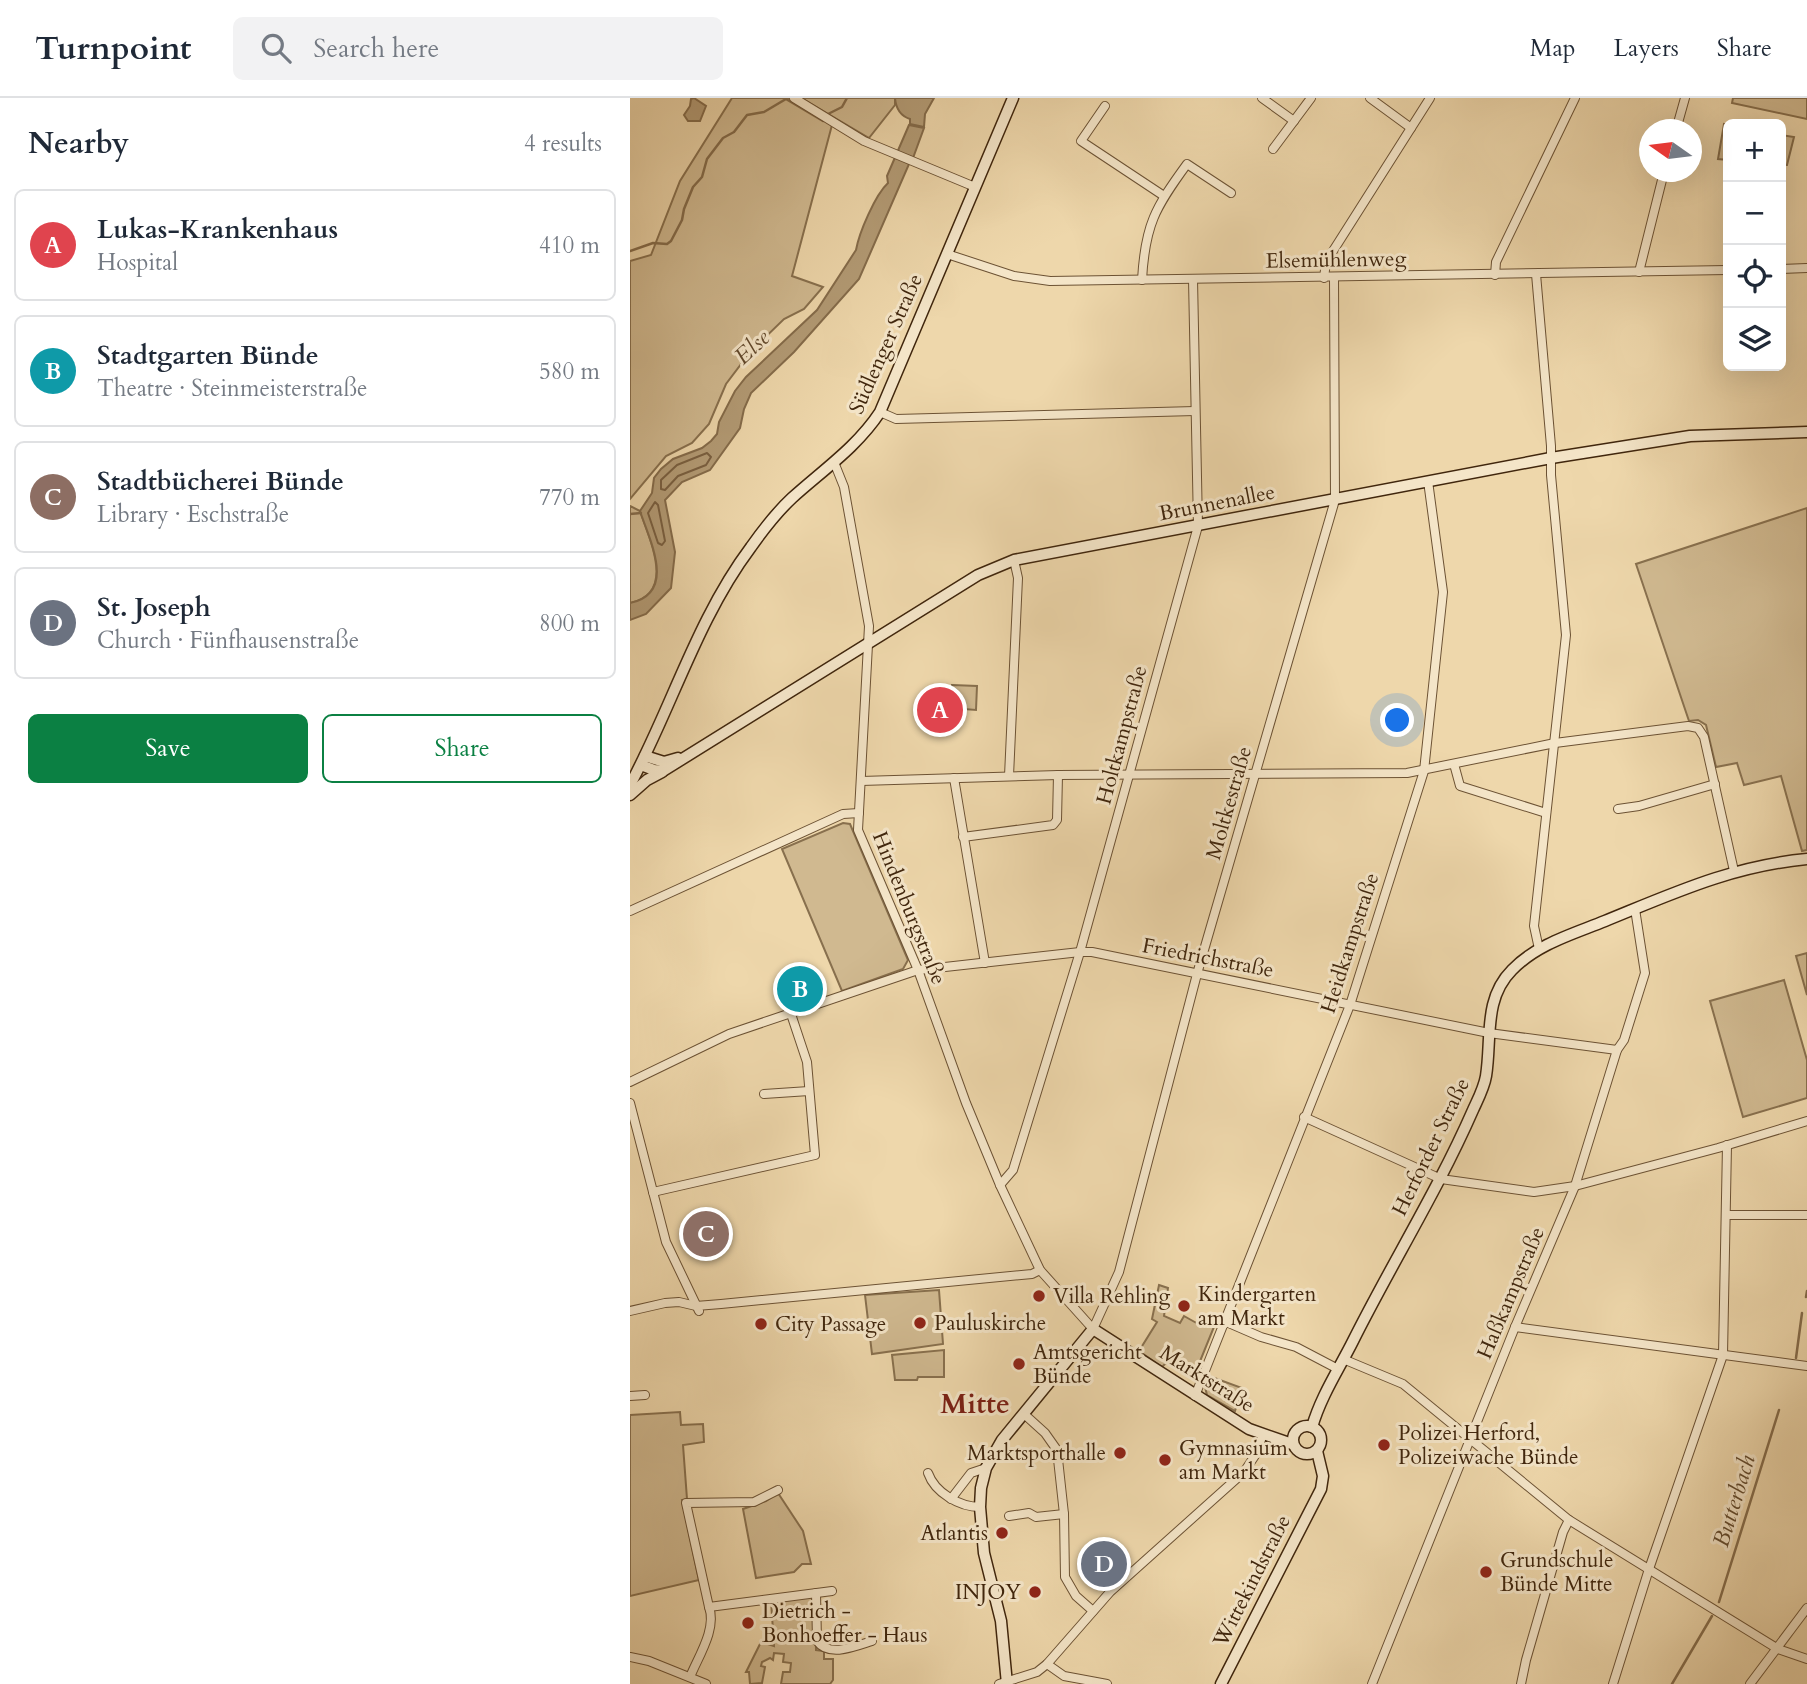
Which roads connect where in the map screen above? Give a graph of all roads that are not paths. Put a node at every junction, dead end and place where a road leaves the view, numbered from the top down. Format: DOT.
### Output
graph roads {
  1 [pos="794,98"];
  2 [pos="1013,98"];
  3 [pos="1262,98"];
  4 [pos="1311,98"];
  5 [pos="1370,98"];
  6 [pos="1430,98"];
  7 [pos="1575,98"];
  8 [pos="1685,98"];
  9 [pos="1104,106"];
  10 [pos="1679,119"];
  11 [pos="1294,121"];
  12 [pos="1411,128"];
  13 [pos="1273,149"];
  14 [pos="1662,182"];
  15 [pos="975,187"];
  16 [pos="1231,193"];
  17 [pos="1164,196"];
  18 [pos="947,254"];
  19 [pos="1807,268"];
  20 [pos="1786,269"];
  21 [pos="1723,270"];
  22 [pos="1639,272"];
  23 [pos="1536,274"];
  24 [pos="1495,275"];
  25 [pos="1324,278"];
  26 [pos="1334,278"];
  27 [pos="1193,279"];
  28 [pos="1142,280"];
  29 [pos="1195,411"];
  30 [pos="880,412"];
  31 [pos="1807,432"];
  32 [pos="1551,458"];
  33 [pos="834,462"];
  34 [pos="1428,481"];
  35 [pos="1335,500"];
  36 [pos="1198,526"];
  37 [pos="1014,560"];
  38 [pos="870,642"];
  39 [pos="1555,743"];
  40 [pos="685,757"];
  41 [pos="643,760"];
  42 [pos="1454,764"];
  43 [pos="663,771"];
  44 [pos="1424,771"];
  45 [pos="1256,773"];
  46 [pos="1058,775"];
  47 [pos="1130,775"];
  48 [pos="1009,776"];
  49 [pos="954,778"];
  50 [pos="861,780"];
  51 [pos="1715,784"];
  52 [pos="630,785"];
  53 [pos="630,795"];
  54 [pos="1618,809"];
  55 [pos="859,813"];
  56 [pos="1546,813"];
  57 [pos="963,838"];
  58 [pos="1807,859"];
  59 [pos="1734,871"];
  60 [pos="1634,909"];
  61 [pos="630,911"];
  62 [pos="1539,948"];
  63 [pos="1080,952"];
  64 [pos="985,963"];
  65 [pos="918,970"];
  66 [pos="1197,974"];
  67 [pos="1350,1005"];
  68 [pos="791,1014"];
  69 [pos="1489,1033"];
  70 [pos="1617,1050"];
  71 [pos="630,1082"];
  72 [pos="809,1091"];
  73 [pos="764,1094"];
  74 [pos="630,1103"];
  75 [pos="1304,1117"];
  76 [pos="1807,1121"];
  77 [pos="1727,1145"];
  78 [pos="1441,1179"];
  79 [pos="1000,1185"];
  80 [pos="1575,1186"];
  81 [pos="653,1192"];
  82 [pos="1807,1215"];
  83 [pos="1726,1216"];
  84 [pos="1040,1270"];
  85 [pos="698,1308"];
  86 [pos="630,1311"];
  87 [pos="1224,1321"];
  88 [pos="1515,1327"];
  89 [pos="1093,1329"];
  90 [pos="1723,1355"];
  91 [pos="1343,1359"];
  92 [pos="1807,1366"];
  93 [pos="1338,1370"];
  94 [pos="645,1395"];
  95 [pos="1195,1395"];
  96 [pos="630,1396"];
  97 [pos="1024,1414"];
  98 [pos="1304,1429"];
  99 [pos="1266,1435"];
  100 [pos="1471,1438"];
  101 [pos="1293,1444"];
  102 [pos="1312,1453"];
  103 [pos="986,1468"];
  104 [pos="928,1473"];
  105 [pos="778,1490"];
  106 [pos="951,1499"];
  107 [pos="980,1507"];
  108 [pos="1064,1514"];
  109 [pos="1009,1516"];
  110 [pos="1569,1520"];
  111 [pos="1649,1569"];
  112 [pos="832,1591"];
  113 [pos="816,1593"];
  114 [pos="709,1607"];
  115 [pos="1807,1608"];
  116 [pos="1093,1611"];
  117 [pos="872,1641"];
  118 [pos="1778,1648"];
  119 [pos="630,1657"];
  120 [pos="1807,1659"];
  121 [pos="1047,1664"];
  122 [pos="690,1677"];
  123 [pos="1005,1683"];
  124 [pos="706,1684"];
  125 [pos="1107,1684"];
  126 [pos="1221,1684"];
  127 [pos="1372,1684"];
  128 [pos="1521,1684"];
  129 [pos="1613,1684"];
  130 [pos="1751,1684"];
  1 -- 15 [label="street"];
  2 -- 15 [label="street, Südlenger Straße"];
  3 -- 11 [label="street"];
  4 -- 11 [label="street"];
  5 -- 12 [label="street"];
  6 -- 12 [label="street"];
  7 -- 24 [label="street"];
  8 -- 10 [label="street"];
  9 -- 17 [label="street"];
  11 -- 13 [label="street"];
  12 -- 25 [label="street"];
  14 -- 22 [label="street"];
  15 -- 18 [label="street, Südlenger Straße"];
  16 -- 17 [label="street"];
  17 -- 28 [label="street"];
  18 -- 28 [label="street, Elsemühlenweg"];
  18 -- 30 [label="street, Südlenger Straße"];
  19 -- 20 [label="street"];
  21 -- 22 [label="street, Elsemühlenweg"];
  22 -- 23 [label="street, Elsemühlenweg"];
  23 -- 24 [label="street, Elsemühlenweg"];
  23 -- 32 [label="street"];
  24 -- 26 [label="street, Elsemühlenweg"];
  25 -- 26 [label="street, Elsemühlenweg"];
  25 -- 27 [label="street, Elsemühlenweg"];
  26 -- 35 [label="street, Moltkestraße"];
  27 -- 28 [label="street, Elsemühlenweg"];
  27 -- 29 [label="street, Holtkampstraße"];
  29 -- 30 [label="street"];
  29 -- 36 [label="street, Holtkampstraße"];
  30 -- 33 [label="street, Südlenger Straße"];
  31 -- 32 [label="street, Brunnenallee"];
  32 -- 34 [label="street, Brunnenallee"];
  32 -- 39 [label="street"];
  33 -- 38 [label="street, Hindenburgstraße"];
  33 -- 41 [label="street, Südlenger Straße"];
  34 -- 35 [label="street, Brunnenallee"];
  34 -- 44 [label="street, Heidkampstraße"];
  35 -- 36 [label="street, Brunnenallee"];
  35 -- 45 [label="street, Moltkestraße"];
  36 -- 37 [label="street, Brunnenallee"];
  36 -- 47 [label="street, Holtkampstraße"];
  37 -- 38 [label="street, Brunnenallee"];
  37 -- 48 [label="street"];
  38 -- 40 [label="street, Brunnenallee"];
  38 -- 50 [label="street, Hindenburgstraße"];
  39 -- 42 [label="street"];
  39 -- 51 [label="street"];
  39 -- 56 [label="street"];
  40 -- 41 [label="street"];
  40 -- 43 [label="street, Brunnenallee"];
  41 -- 43 [label="street"];
  41 -- 52 [label="street, Südlenger Straße"];
  42 -- 44 [label="street"];
  42 -- 56 [label="street"];
  43 -- 53 [label="street, Brunnenallee"];
  44 -- 45 [label="street"];
  44 -- 67 [label="street, Heidkampstraße"];
  45 -- 47 [label="street"];
  45 -- 66 [label="street, Moltkestraße"];
  46 -- 47 [label="street"];
  46 -- 48 [label="street"];
  46 -- 57 [label="street"];
  47 -- 63 [label="street, Holtkampstraße"];
  48 -- 49 [label="street"];
  49 -- 50 [label="street"];
  49 -- 57 [label="street"];
  50 -- 55 [label="street, Hindenburgstraße"];
  51 -- 54 [label="street"];
  51 -- 59 [label="street"];
  55 -- 61 [label="street"];
  55 -- 65 [label="street, Hindenburgstraße"];
  56 -- 62 [label="street"];
  57 -- 64 [label="street"];
  58 -- 59 [label="street, Herforder Straße"];
  59 -- 60 [label="street, Herforder Straße"];
  60 -- 62 [label="street, Herforder Straße"];
  60 -- 70 [label="street, Haßkampstraße"];
  62 -- 69 [label="street, Herforder Straße"];
  63 -- 64 [label="street, Friedrichstraße"];
  63 -- 66 [label="street, Friedrichstraße"];
  63 -- 79 [label="street, Holtkampstraße"];
  64 -- 65 [label="street, Friedrichstraße"];
  65 -- 68 [label="street, Friedrichstraße"];
  65 -- 79 [label="street, Hindenburgstraße"];
  66 -- 67 [label="street, Friedrichstraße"];
  66 -- 89 [label="street, Moltkestraße"];
  67 -- 69 [label="street, Friedrichstraße"];
  67 -- 75 [label="street, Heidkampstraße"];
  68 -- 71 [label="street, Friedrichstraße"];
  68 -- 72 [label="street"];
  69 -- 70 [label="street, Friedrichstraße"];
  69 -- 78 [label="street, Herforder Straße"];
  70 -- 80 [label="street, Haßkampstraße"];
  72 -- 73 [label="street"];
  72 -- 81 [label="street"];
  74 -- 81 [label="street"];
  75 -- 78 [label="street"];
  75 -- 87 [label="street, Heidkampstraße"];
  76 -- 77 [label="street"];
  77 -- 80 [label="street"];
  77 -- 83 [label="street"];
  78 -- 80 [label="street"];
  78 -- 91 [label="street, Herforder Straße"];
  79 -- 84 [label="street, Hindenburgstraße"];
  80 -- 88 [label="street, Haßkampstraße"];
  81 -- 85 [label="street"];
  82 -- 83 [label="street"];
  83 -- 90 [label="street"];
  84 -- 85 [label="street"];
  84 -- 89 [label="street, Hindenburgstraße"];
  85 -- 86 [label="street"];
  87 -- 93 [label="street"];
  87 -- 95 [label="street, Heidkampstraße"];
  88 -- 90 [label="street"];
  88 -- 100 [label="street, Haßkampstraße"];
  89 -- 95 [label="street, Marktstraße"];
  89 -- 97 [label="street"];
  90 -- 92 [label="street"];
  90 -- 111 [label="street"];
  91 -- 93 [label="street, Herforder Straße"];
  91 -- 100 [label="street"];
  93 -- 98 [label="street, Herforder Straße"];
  94 -- 96 [label="street"];
  95 -- 99 [label="street, Marktstraße"];
  97 -- 103 [label="street"];
  97 -- 108 [label="street"];
  98 -- 99 [label="street, Marktstraße"];
  98 -- 101 [label="street"];
  98 -- 102 [label="street"];
  99 -- 101 [label="street, Marktstraße"];
  99 -- 116 [label="street"];
  100 -- 110 [label="street"];
  100 -- 127 [label="street, Haßkampstraße"];
  101 -- 102 [label="street"];
  102 -- 126 [label="street, Wittekindstraße"];
  103 -- 106 [label="street"];
  103 -- 107 [label="street"];
  104 -- 106 [label="street"];
  105 -- 114 [label="street"];
  106 -- 107 [label="street"];
  107 -- 123 [label="street"];
  108 -- 109 [label="street"];
  108 -- 116 [label="street"];
  110 -- 111 [label="street"];
  110 -- 128 [label="street"];
  111 -- 118 [label="street"];
  111 -- 129 [label="street"];
  112 -- 113 [label="street"];
  113 -- 114 [label="street"];
  113 -- 117 [label="street"];
  114 -- 122 [label="street"];
  115 -- 118 [label="street"];
  116 -- 121 [label="street"];
  118 -- 120 [label="street"];
  118 -- 130 [label="street"];
  119 -- 122 [label="street"];
  121 -- 123 [label="street"];
  121 -- 125 [label="street"];
  122 -- 124 [label="street"];
}
